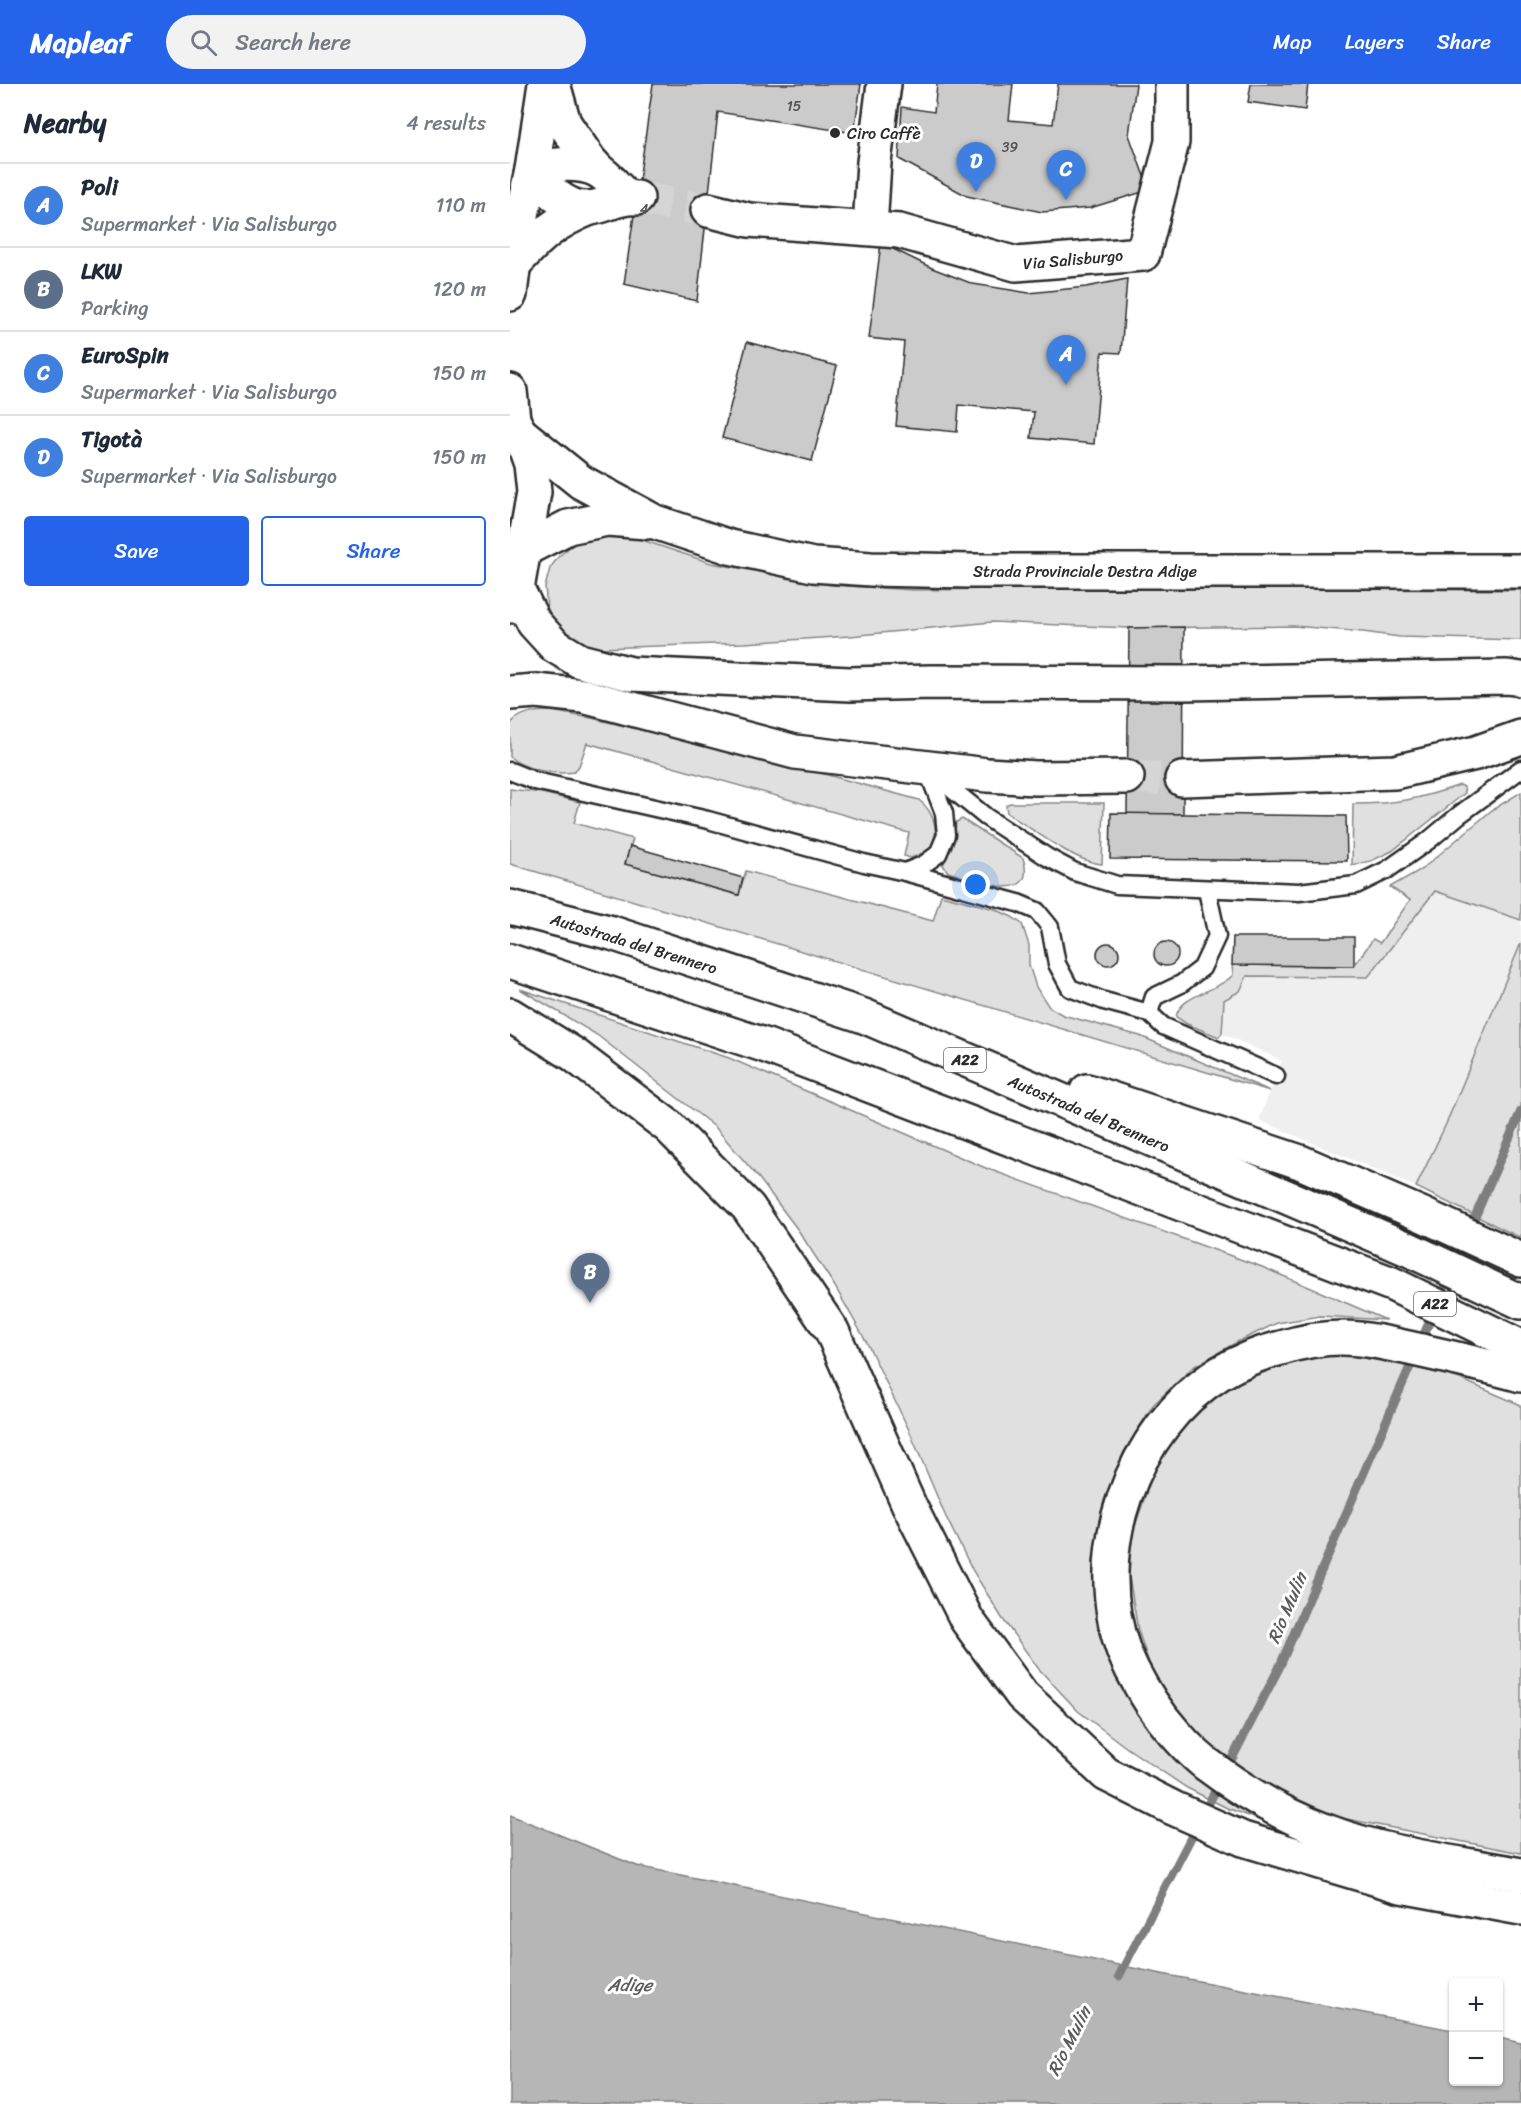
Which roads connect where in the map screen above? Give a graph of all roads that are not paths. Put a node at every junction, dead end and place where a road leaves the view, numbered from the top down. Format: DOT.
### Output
graph roads {
  1 [pos="545,84"];
  2 [pos="553,84"];
  3 [pos="884,84"];
  4 [pos="1172,84"];
  5 [pos="532,171"];
  6 [pos="599,171"];
  7 [pos="590,208"];
  8 [pos="708,210"];
  9 [pos="870,228"];
  10 [pos="513,261"];
  11 [pos="513,415"];
  12 [pos="656,522"];
  13 [pos="523,550"];
  14 [pos="1521,571"];
  15 [pos="514,597"];
  16 [pos="1516,677"];
  17 [pos="510,693"];
  18 [pos="1521,737"];
  19 [pos="1476,753"];
  20 [pos="1521,754"];
  21 [pos="927,768"];
  22 [pos="1521,769"];
  23 [pos="510,771"];
  24 [pos="1127,777"];
  25 [pos="1182,779"];
  26 [pos="905,872"];
  27 [pos="1207,890"];
  28 [pos="510,907"];
  29 [pos="510,961"];
  30 [pos="1149,1013"];
  31 [pos="510,1015"];
  32 [pos="864,1016"];
  33 [pos="1276,1077"];
  34 [pos="1513,1257"];
  35 [pos="1521,1302"];
  36 [pos="1521,1347"];
  37 [pos="1521,1376"];
  38 [pos="1521,1875"];
  39 [pos="1521,1908"];
  1 -- 5 [label="main road"];
  2 -- 6 [label="main road"];
  3 -- 9 [label="main road"];
  4 -- 9 [label="main road, Via Salisburgo"];
  5 -- 6 [label="main road"];
  5 -- 7 [label="main road"];
  5 -- 10 [label="main road"];
  6 -- 7 [label="main road"];
  7 -- 10 [label="main road"];
  8 -- 9 [label="main road, Via Salisburgo"];
  11 -- 12 [label="main road, Strada Provinciale Destra Adige"];
  11 -- 13 [label="main road"];
  12 -- 13 [label="main road, Strada Provinciale Destra Adige"];
  12 -- 14 [label="main road, Strada Provinciale Destra Adige"];
  13 -- 15 [label="main road"];
  15 -- 16 [label="main road"];
  17 -- 21 [label="main road"];
  18 -- 19 [label="main road"];
  19 -- 20 [label="main road"];
  19 -- 25 [label="main road"];
  21 -- 24 [label="main road"];
  21 -- 26 [label="lane"];
  21 -- 27 [label="lane"];
  22 -- 27 [label="lane"];
  23 -- 26 [label="lane"];
  26 -- 30 [label="lane"];
  27 -- 30 [label="lane"];
  28 -- 32 [label="main road, Autostrada del Brennero / A22"];
  29 -- 36 [label="main road, A22"];
  30 -- 33 [label="lane"];
  31 -- 39 [label="main road"];
  32 -- 34 [label="main road"];
  32 -- 35 [label="main road, Autostrada del Brennero / A22"];
  37 -- 38 [label="main road"];
}
